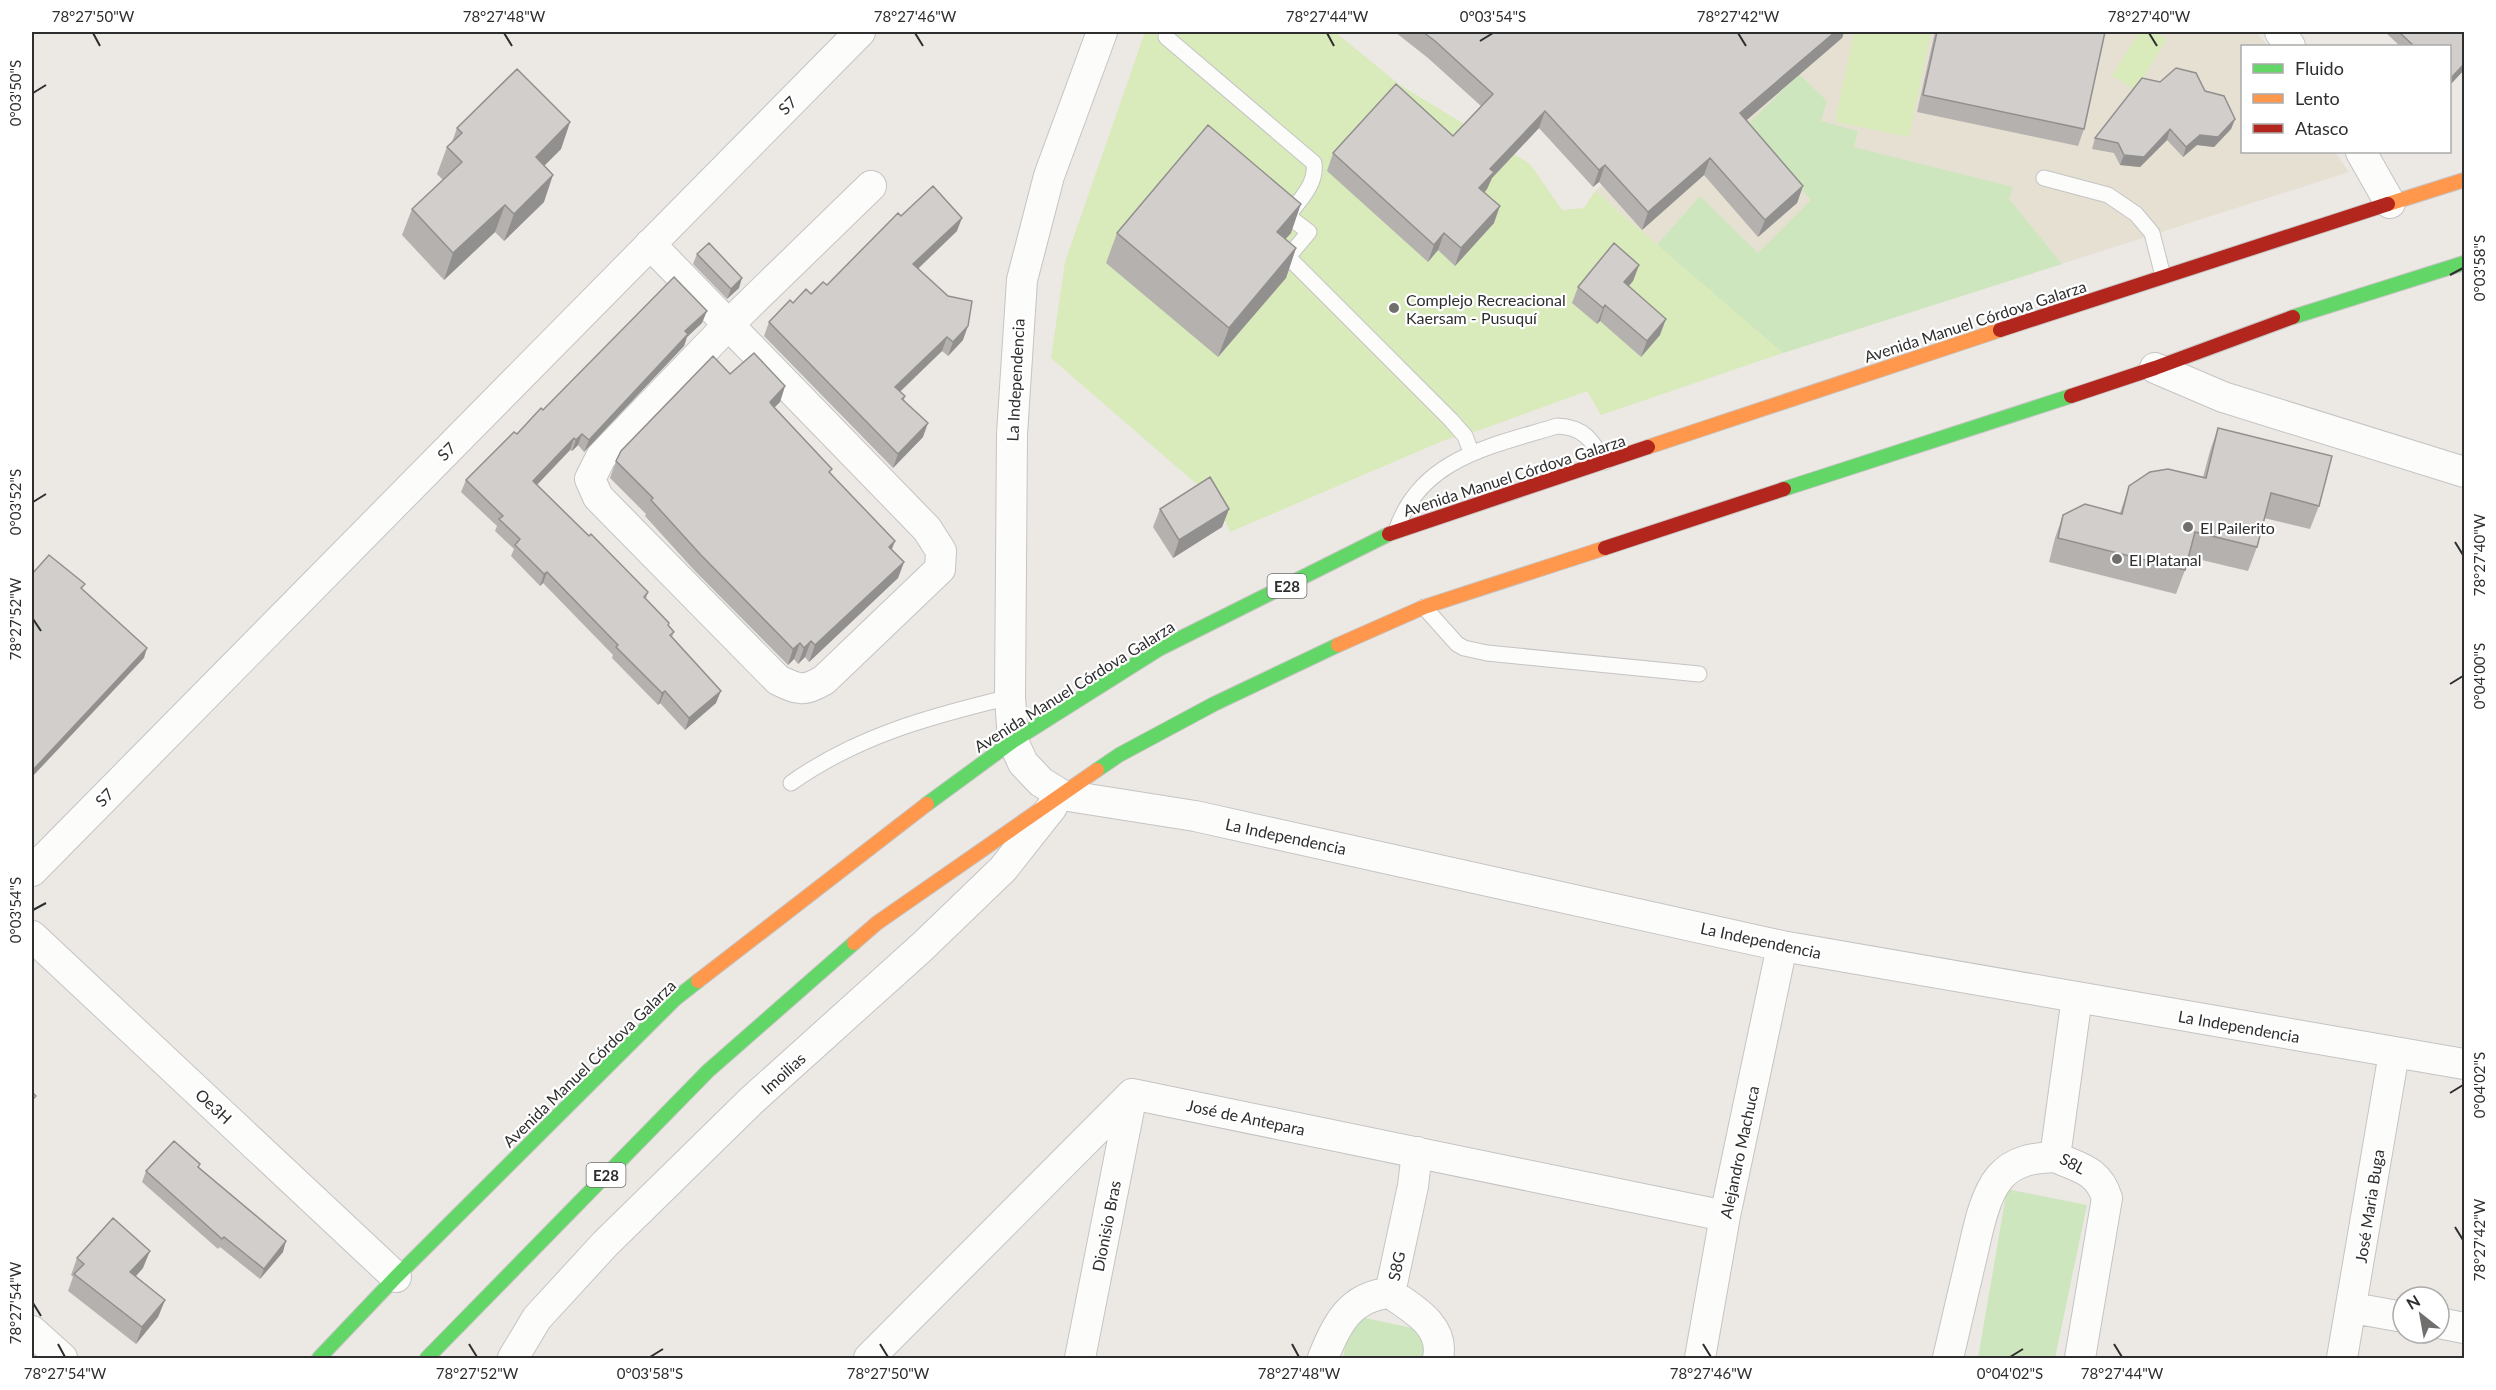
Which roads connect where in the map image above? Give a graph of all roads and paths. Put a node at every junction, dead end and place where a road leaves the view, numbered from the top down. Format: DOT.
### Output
graph roads {
  1 [pos="860,32"];
  2 [pos="1102,32"];
  3 [pos="2280,32"];
  4 [pos="1166,37"];
  5 [pos="2289,45"];
  6 [pos="2362,153"];
  7 [pos="2044,178"];
  8 [pos="2464,180"];
  9 [pos="871,186"];
  10 [pos="2390,203"];
  11 [pos="650,244"];
  12 [pos="2464,263"];
  13 [pos="2163,276"];
  14 [pos="729,324"];
  15 [pos="2155,368"];
  16 [pos="1471,452"];
  17 [pos="1605,462"];
  18 [pos="2464,472"];
  19 [pos="1396,531"];
  20 [pos="1424,607"];
  21 [pos="1699,674"];
  22 [pos="1010,697"];
  23 [pos="1013,741"];
  24 [pos="791,783"];
  25 [pos="1062,795"];
  26 [pos="35,862"];
  27 [pos="32,936"];
  28 [pos="1782,946"];
  29 [pos="2077,997"];
  30 [pos="2394,1053"];
  31 [pos="2464,1064"];
  32 [pos="1132,1094"];
  33 [pos="1417,1152"];
  34 [pos="2055,1157"];
  35 [pos="1725,1216"];
  36 [pos="396,1277"];
  37 [pos="1390,1293"];
  38 [pos="2353,1308"];
  39 [pos="2391,1315"];
  40 [pos="32,1331"];
  41 [pos="62,1359"];
  42 [pos="319,1359"];
  43 [pos="427,1359"];
  44 [pos="513,1359"];
  45 [pos="869,1359"];
  46 [pos="1080,1359"];
  47 [pos="1323,1359"];
  48 [pos="1438,1359"];
  49 [pos="1700,1359"];
  50 [pos="1948,1359"];
  51 [pos="2080,1359"];
  52 [pos="2342,1359"];
  1 -- 11 [label="street, S7"];
  2 -- 22 [label="street, La Independencia"];
  3 -- 5 [label="street"];
  4 -- 16 [label="lane"];
  6 -- 10 [label="street"];
  7 -- 13 [label="lane"];
  8 -- 10 [label="main road, Avenida Manuel Córdova Galarza / E28"];
  9 -- 14 [label="street"];
  10 -- 13 [label="main road, Avenida Manuel Córdova Galarza / E28"];
  11 -- 14 [label="street"];
  11 -- 26 [label="street, S7"];
  12 -- 15 [label="main road, E28"];
  13 -- 17 [label="main road, Avenida Manuel Córdova Galarza / E28"];
  14 -- 14 [label="street"];
  15 -- 18 [label="street"];
  15 -- 20 [label="main road, E28"];
  16 -- 17 [label="lane"];
  16 -- 19 [label="lane"];
  17 -- 19 [label="main road, Avenida Manuel Córdova Galarza / E28"];
  19 -- 23 [label="main road, Avenida Manuel Córdova Galarza / E28"];
  20 -- 21 [label="lane"];
  20 -- 25 [label="main road, E28"];
  22 -- 23 [label="street, La Independencia"];
  22 -- 24 [label="lane"];
  23 -- 25 [label="street"];
  23 -- 36 [label="main road, Avenida Manuel Córdova Galarza / E28"];
  25 -- 28 [label="street, La Independencia"];
  25 -- 43 [label="main road, E28"];
  25 -- 44 [label="street, Imoilias"];
  27 -- 36 [label="street, Oe3H"];
  28 -- 29 [label="street, La Independencia"];
  28 -- 35 [label="street, Alejandro Machuca"];
  29 -- 30 [label="street, La Independencia"];
  29 -- 34 [label="street, S8L"];
  30 -- 31 [label="street, La Independencia"];
  30 -- 38 [label="street, José Maria Buga"];
  32 -- 33 [label="street, José de Antepara"];
  32 -- 45 [label="street"];
  32 -- 46 [label="street, Dionisio Bras"];
  33 -- 35 [label="street, José de Antepara"];
  33 -- 37 [label="street, S8G"];
  34 -- 50 [label="street"];
  34 -- 51 [label="street, S8L"];
  35 -- 49 [label="street, Alejandro Machuca"];
  36 -- 42 [label="main road, Avenida Manuel Córdova Galarza / E28"];
  37 -- 47 [label="street"];
  37 -- 48 [label="street, S8G"];
  38 -- 39 [label="street"];
  38 -- 52 [label="street, José Maria Buga"];
  40 -- 41 [label="street"];
}
